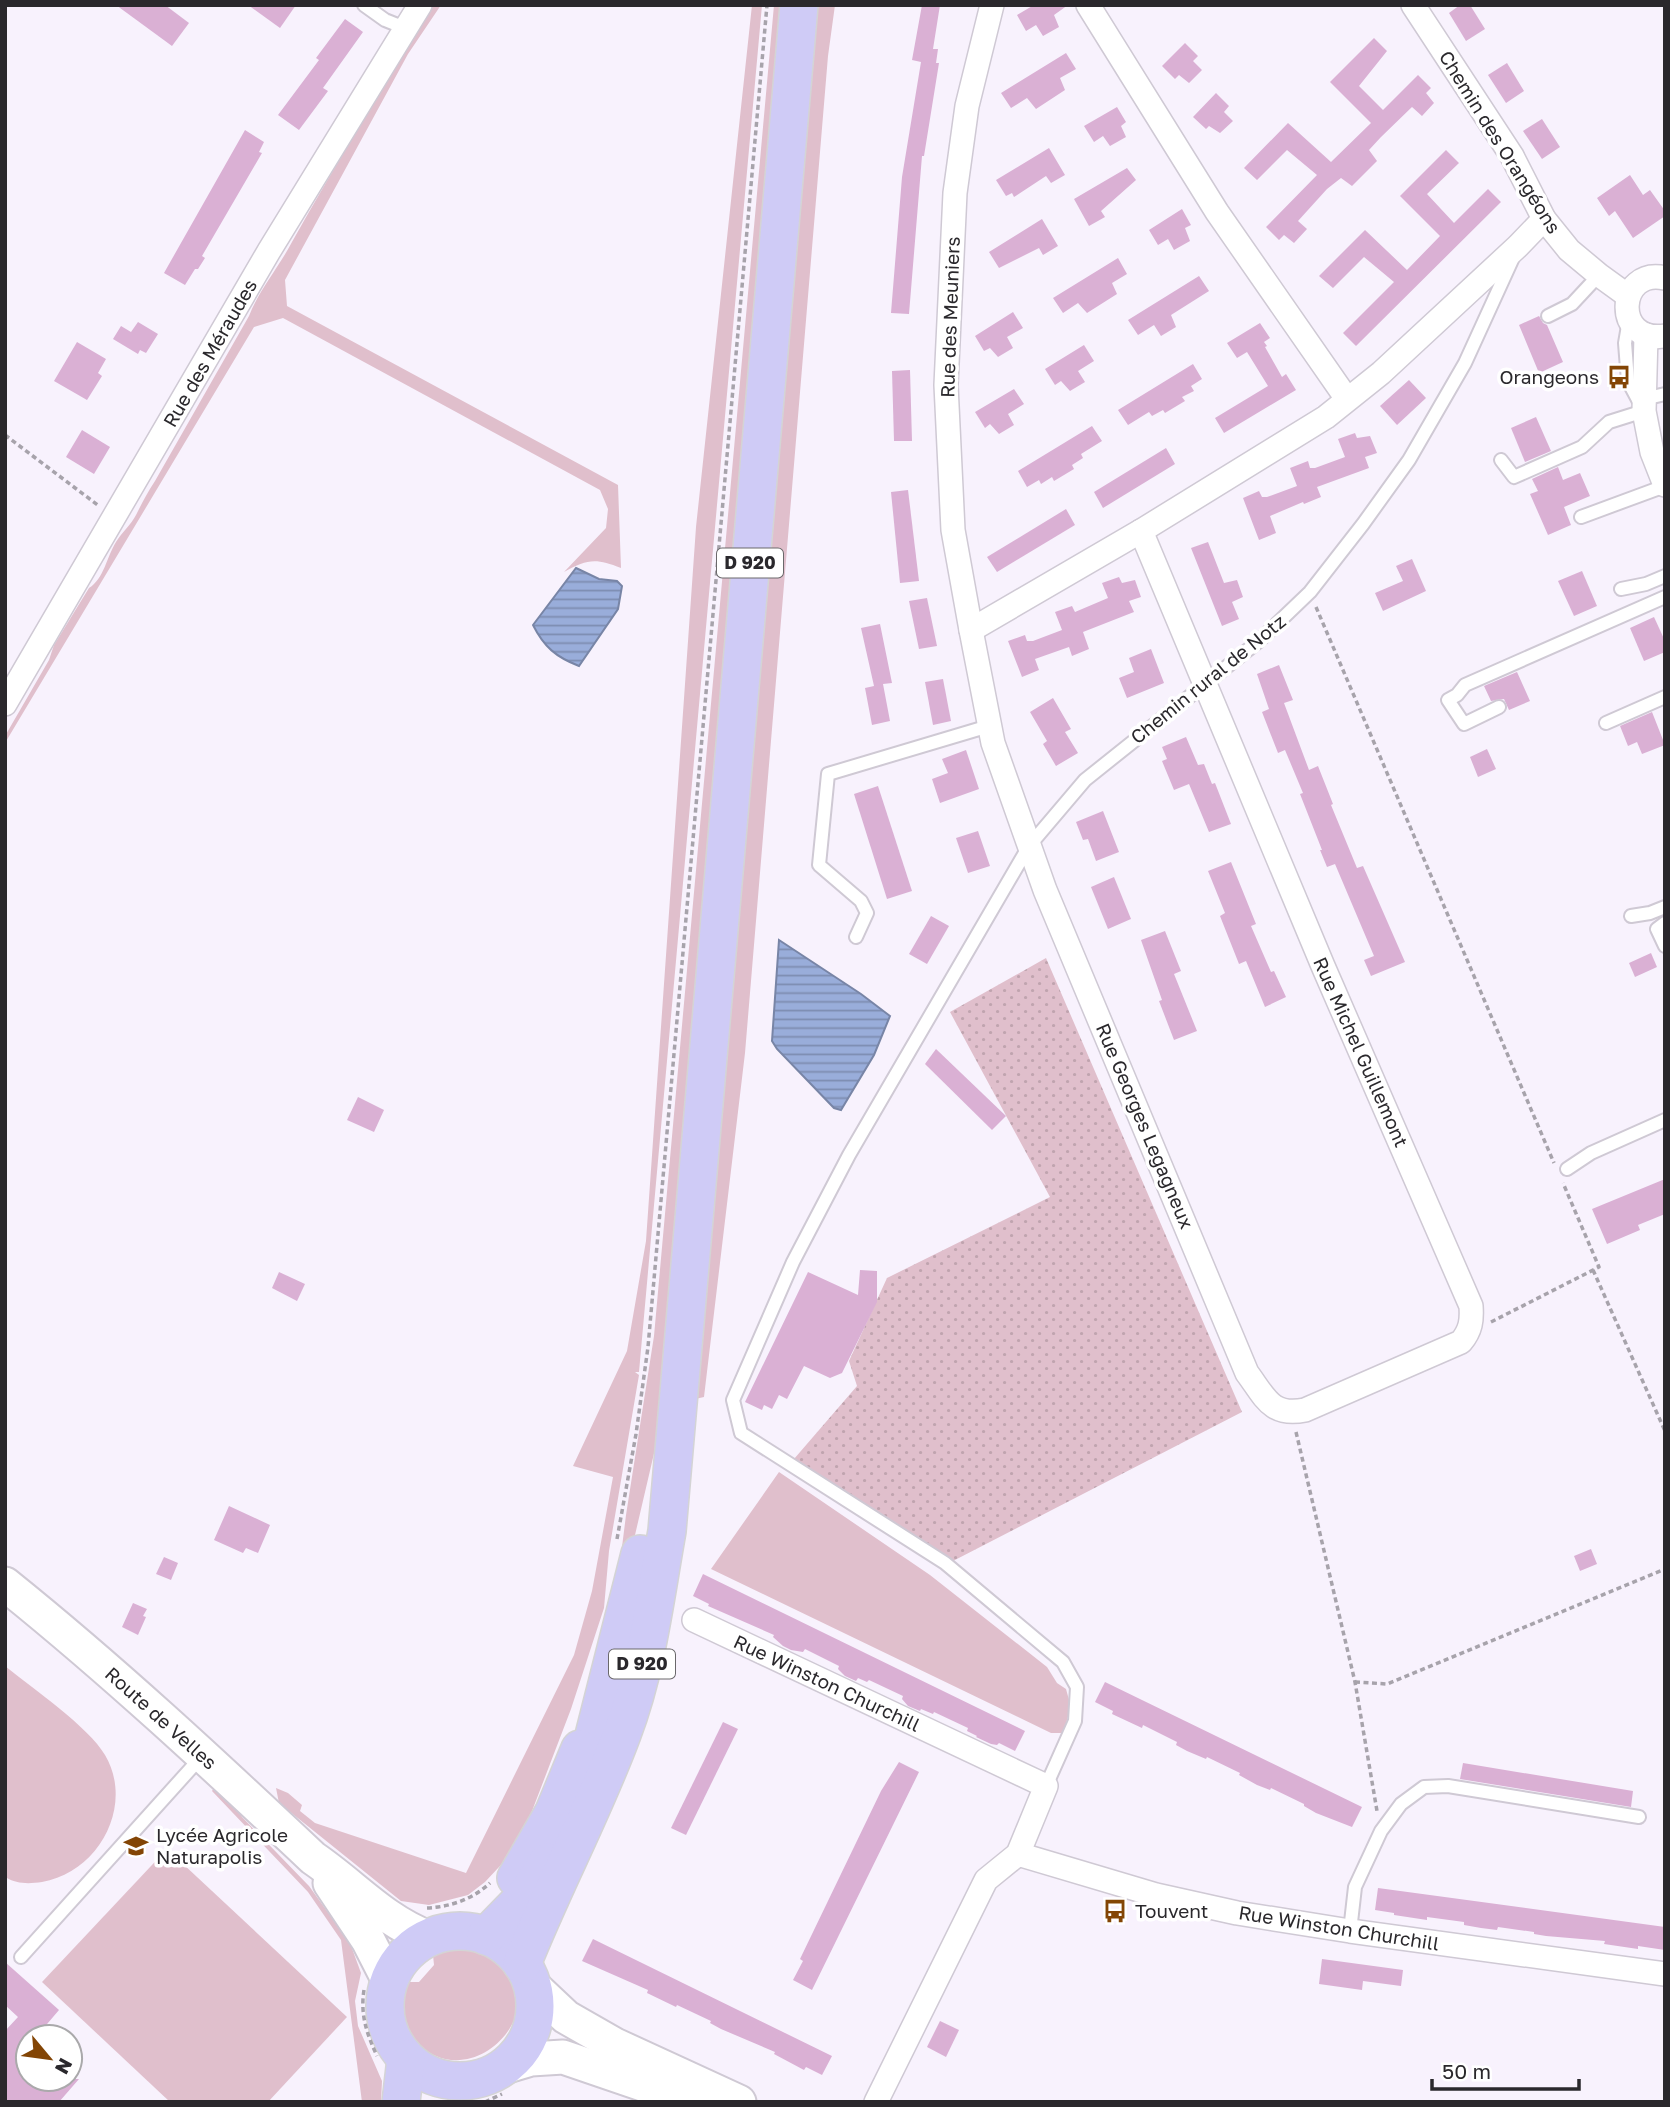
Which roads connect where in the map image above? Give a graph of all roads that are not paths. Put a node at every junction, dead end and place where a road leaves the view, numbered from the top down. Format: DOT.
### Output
graph roads {
  1 [pos="364,5"];
  2 [pos="420,5"];
  3 [pos="799,5"];
  4 [pos="992,5"];
  5 [pos="1088,5"];
  6 [pos="1413,5"];
  7 [pos="405,28"];
  8 [pos="1544,219"];
  9 [pos="1518,246"];
  10 [pos="1599,275"];
  11 [pos="1665,278"];
  12 [pos="1628,296"];
  13 [pos="1548,316"];
  14 [pos="1629,319"];
  15 [pos="1655,335"];
  16 [pos="1348,399"];
  17 [pos="1651,401"];
  18 [pos="1501,460"];
  19 [pos="1665,486"];
  20 [pos="1581,517"];
  21 [pos="1140,531"];
  22 [pos="1665,576"];
  23 [pos="1621,589"];
  24 [pos="1665,597"];
  25 [pos="971,630"];
  26 [pos="1205,683"];
  27 [pos="1665,697"];
  28 [pos="5,704"];
  29 [pos="1499,707"];
  30 [pos="1606,723"];
  31 [pos="989,726"];
  32 [pos="1029,846"];
  33 [pos="1665,907"];
  34 [pos="1631,916"];
  35 [pos="1665,923"];
  36 [pos="856,937"];
  37 [pos="1665,946"];
  38 [pos="1665,1120"];
  39 [pos="1561,1171"];
  40 [pos="681,1343"];
  41 [pos="1384,1376"];
  42 [pos="5,1584"];
  43 [pos="694,1620"];
  44 [pos="203,1755"];
  45 [pos="1046,1786"];
  46 [pos="1639,1817"];
  47 [pos="1018,1854"];
  48 [pos="313,1858"];
  49 [pos="449,1928"];
  50 [pos="1350,1931"];
  51 [pos="21,1957"];
  52 [pos="1665,1973"];
  53 [pos="527,1975"];
  54 [pos="377,1981"];
  55 [pos="392,2058"];
  56 [pos="464,2086"];
  57 [pos="401,2102"];
  58 [pos="694,2102"];
  59 [pos="739,2102"];
  60 [pos="876,2102"];
  1 -- 7 [label="lane"];
  2 -- 7 [label="street, Rue des Méraudes"];
  3 -- 40 [label="main road, D 920"];
  4 -- 25 [label="street, Rue des Meuniers"];
  5 -- 16 [label="street"];
  6 -- 8 [label="street, Chemin des Orangéons"];
  7 -- 28 [label="street, Rue des Méraudes"];
  8 -- 9 [label="street"];
  8 -- 10 [label="street, Chemin des Orangéons"];
  9 -- 16 [label="street"];
  9 -- 26 [label="lane, Chemin rural de Notz"];
  10 -- 12 [label="street, Chemin des Orangéons"];
  10 -- 13 [label="lane"];
  11 -- 12 [label="street"];
  12 -- 14 [label="street"];
  14 -- 15 [label="street"];
  14 -- 17 [label="lane"];
  15 -- 17 [label="street"];
  16 -- 21 [label="street"];
  17 -- 18 [label="lane"];
  17 -- 19 [label="street"];
  19 -- 20 [label="lane"];
  21 -- 25 [label="street"];
  21 -- 26 [label="street"];
  22 -- 23 [label="lane"];
  24 -- 29 [label="lane"];
  25 -- 31 [label="street, Rue des Meuniers"];
  26 -- 32 [label="lane, Chemin rural de Notz"];
  26 -- 41 [label="street, Rue Michel Guillemont"];
  27 -- 30 [label="lane"];
  31 -- 32 [label="street, Rue Georges Legagneux"];
  31 -- 36 [label="lane"];
  32 -- 41 [label="street, Rue Georges Legagneux"];
  32 -- 45 [label="lane, Chemin rural de Notz"];
  33 -- 34 [label="lane"];
  35 -- 37 [label="lane"];
  38 -- 39 [label="lane"];
  40 -- 49 [label="main road, D 920"];
  40 -- 53 [label="main road, D 920"];
  42 -- 44 [label="main road, Route de Velles"];
  43 -- 45 [label="street, Rue Winston Churchill"];
  44 -- 48 [label="main road, Route de Velles"];
  44 -- 51 [label="lane"];
  45 -- 47 [label="street"];
  46 -- 50 [label="lane"];
  47 -- 50 [label="street, Rue Winston Churchill"];
  47 -- 60 [label="street"];
  48 -- 49 [label="main road, Route de Velles"];
  48 -- 54 [label="main road, Route de Velles"];
  49 -- 53 [label="main road"];
  49 -- 54 [label="main road"];
  50 -- 52 [label="street, Rue Winston Churchill"];
  53 -- 56 [label="main road"];
  53 -- 59 [label="main road"];
  54 -- 55 [label="main road"];
  55 -- 56 [label="main road"];
  55 -- 57 [label="main road"];
  56 -- 58 [label="main road"];
}
